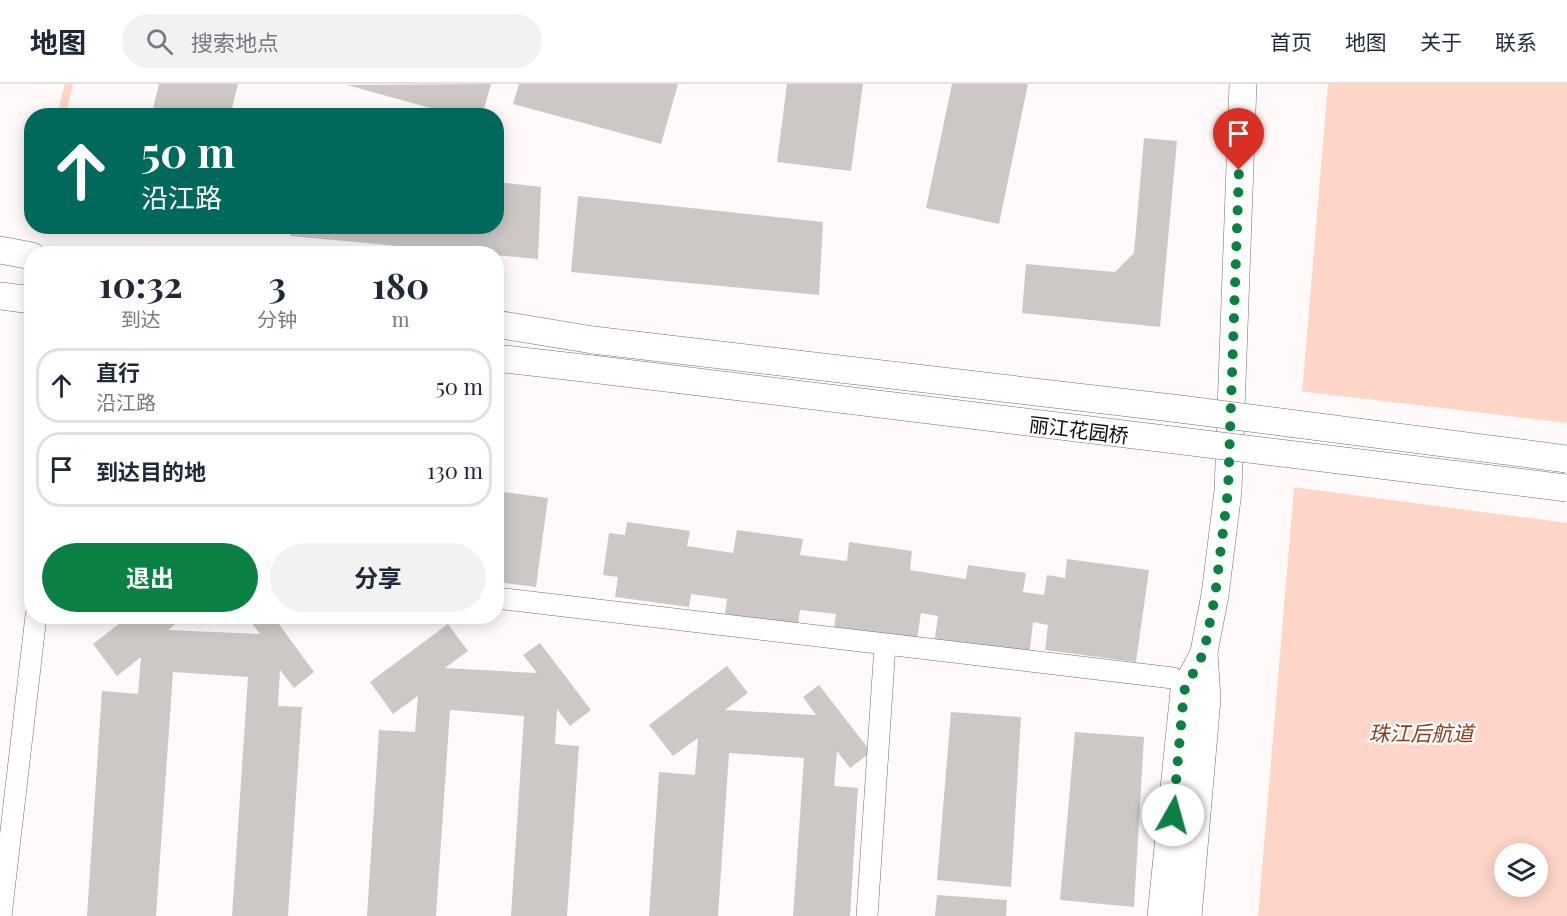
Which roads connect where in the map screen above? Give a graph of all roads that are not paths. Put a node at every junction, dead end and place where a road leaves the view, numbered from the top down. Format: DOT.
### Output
graph roads {
  1 [pos="1243,84"];
  2 [pos="0,250"];
  3 [pos="24,254"];
  4 [pos="0,296"];
  5 [pos="24,299"];
  6 [pos="504,325"];
  7 [pos="504,359"];
  8 [pos="1567,459"];
  9 [pos="1567,489"];
  10 [pos="504,599"];
  11 [pos="35,624"];
  12 [pos="885,645"];
  13 [pos="1204,652"];
  14 [pos="1173,678"];
  15 [pos="1,916"];
  16 [pos="867,916"];
  17 [pos="1161,916"];
  18 [pos="1188,916"];
  1 -- 13 [label="street"];
  2 -- 3 [label="street"];
  4 -- 5 [label="street"];
  6 -- 8 [label="street, 丽江花园桥, bridge"];
  7 -- 9 [label="street, 丽江花园桥, bridge"];
  10 -- 12 [label="street"];
  11 -- 15 [label="street"];
  12 -- 14 [label="street"];
  12 -- 16 [label="street"];
  13 -- 17 [label="street"];
  13 -- 18 [label="street"];
}
